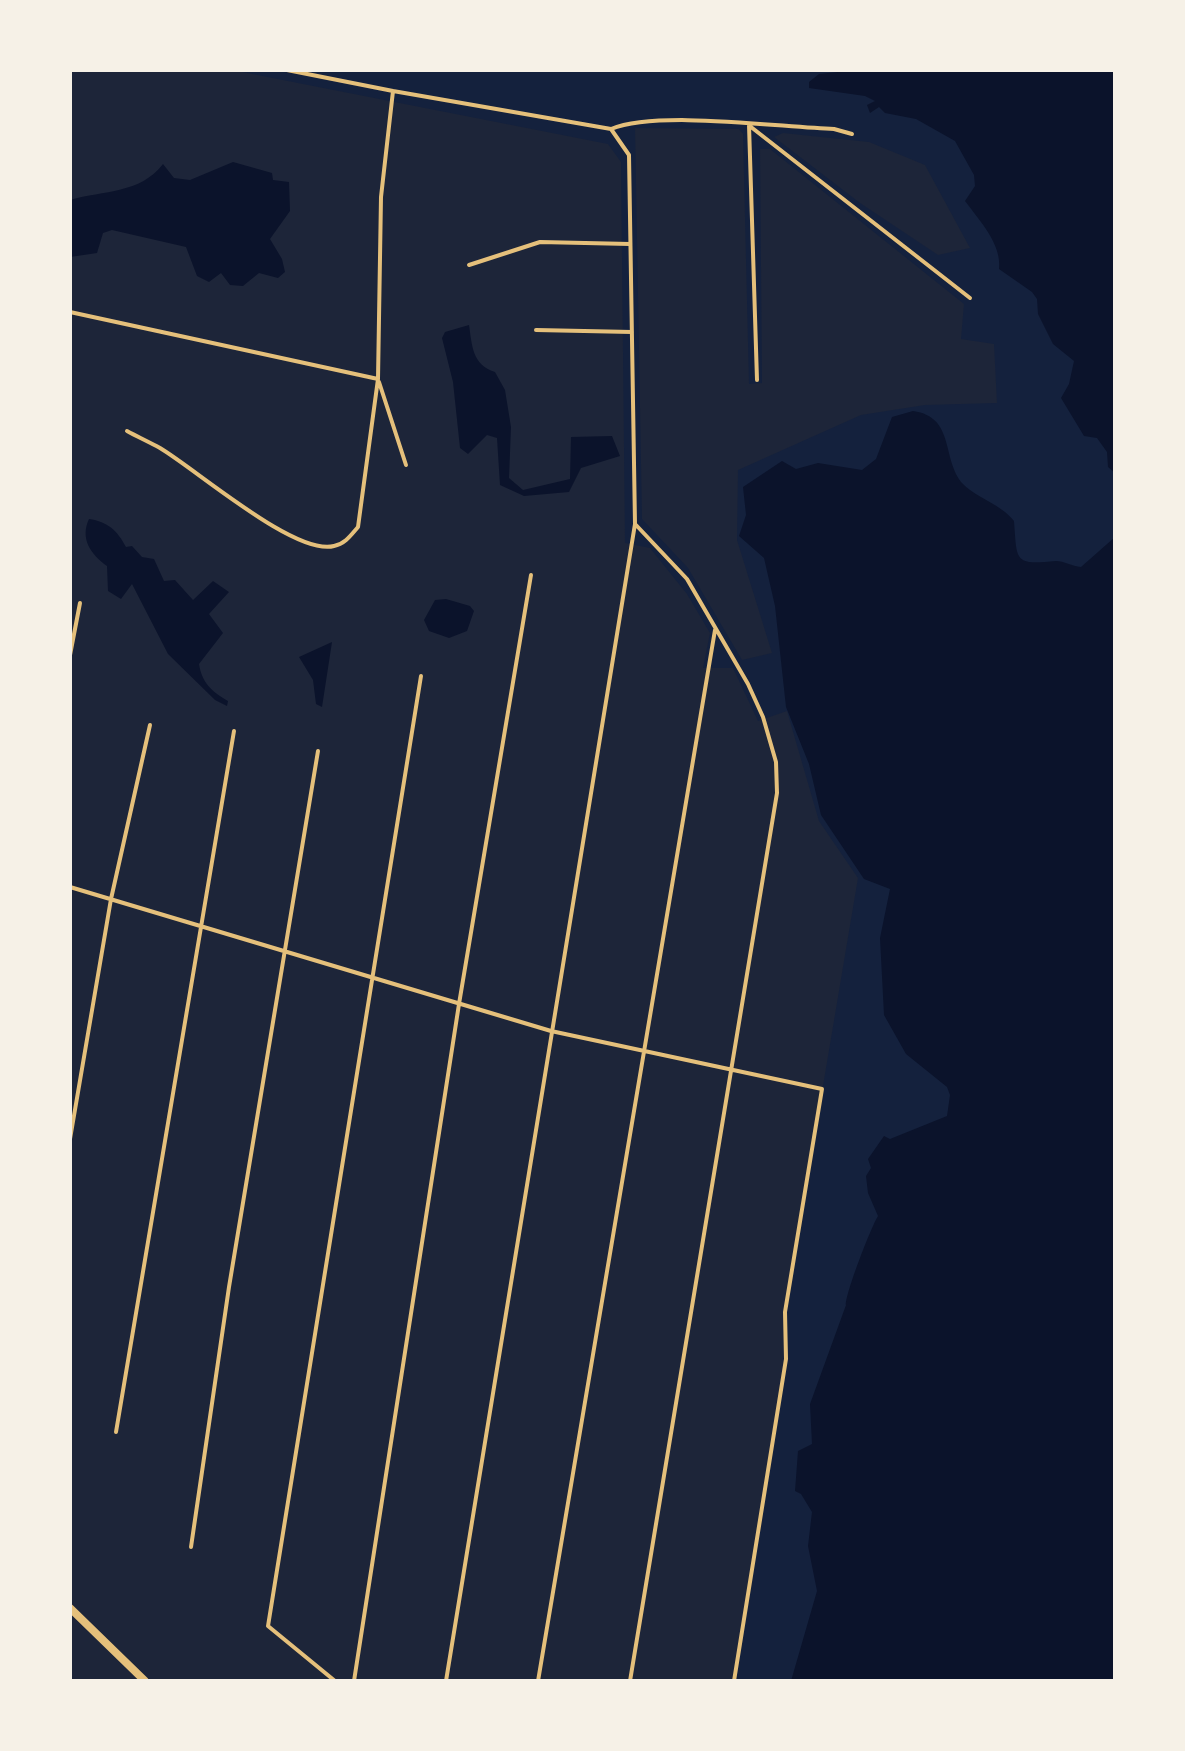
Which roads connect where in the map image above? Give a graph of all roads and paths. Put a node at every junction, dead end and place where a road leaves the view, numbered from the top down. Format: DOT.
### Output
graph roads {
  1 [pos="287,70"];
  2 [pos="393,91"];
  3 [pos="749,125"];
  4 [pos="611,129"];
  5 [pos="852,134"];
  6 [pos="630,244"];
  7 [pos="469,265"];
  8 [pos="970,298"];
  9 [pos="70,312"];
  10 [pos="536,330"];
  11 [pos="632,332"];
  12 [pos="378,379"];
  13 [pos="757,380"];
  14 [pos="127,431"];
  15 [pos="406,465"];
  16 [pos="635,524"];
  17 [pos="531,575"];
  18 [pos="80,603"];
  19 [pos="715,630"];
  20 [pos="70,655"];
  21 [pos="421,676"];
  22 [pos="150,725"];
  23 [pos="234,731"];
  24 [pos="318,751"];
  25 [pos="70,887"];
  26 [pos="111,899"];
  27 [pos="201,925"];
  28 [pos="284,950"];
  29 [pos="372,977"];
  30 [pos="459,1004"];
  31 [pos="551,1031"];
  32 [pos="644,1054"];
  33 [pos="732,1071"];
  34 [pos="70,1139"];
  35 [pos="116,1432"];
  36 [pos="191,1547"];
  37 [pos="70,1608"];
  38 [pos="145,1681"];
  39 [pos="335,1681"];
  40 [pos="354,1681"];
  41 [pos="446,1681"];
  42 [pos="538,1681"];
  43 [pos="630,1681"];
  44 [pos="734,1681"];
  1 -- 2 [label="lane"];
  2 -- 4 [label="lane"];
  2 -- 12 [label="lane"];
  3 -- 4 [label="lane"];
  3 -- 5 [label="lane"];
  3 -- 8 [label="lane"];
  3 -- 13 [label="lane"];
  4 -- 6 [label="lane"];
  6 -- 7 [label="lane"];
  6 -- 11 [label="lane"];
  9 -- 12 [label="lane"];
  10 -- 11 [label="lane"];
  11 -- 16 [label="lane"];
  12 -- 14 [label="lane"];
  12 -- 15 [label="lane"];
  16 -- 19 [label="lane"];
  16 -- 31 [label="lane"];
  17 -- 30 [label="lane"];
  18 -- 20 [label="lane"];
  19 -- 32 [label="lane"];
  19 -- 33 [label="lane"];
  21 -- 29 [label="lane"];
  22 -- 26 [label="lane"];
  23 -- 27 [label="lane"];
  24 -- 28 [label="lane"];
  25 -- 26 [label="lane"];
  26 -- 27 [label="lane"];
  26 -- 34 [label="lane"];
  27 -- 28 [label="lane"];
  27 -- 35 [label="lane"];
  28 -- 29 [label="lane"];
  28 -- 36 [label="lane"];
  29 -- 30 [label="lane"];
  29 -- 39 [label="lane"];
  30 -- 31 [label="lane"];
  30 -- 40 [label="lane"];
  31 -- 32 [label="lane"];
  31 -- 41 [label="lane"];
  32 -- 33 [label="lane"];
  32 -- 42 [label="lane"];
  33 -- 43 [label="lane"];
  33 -- 44 [label="lane"];
  37 -- 38 [label="street"];
}
